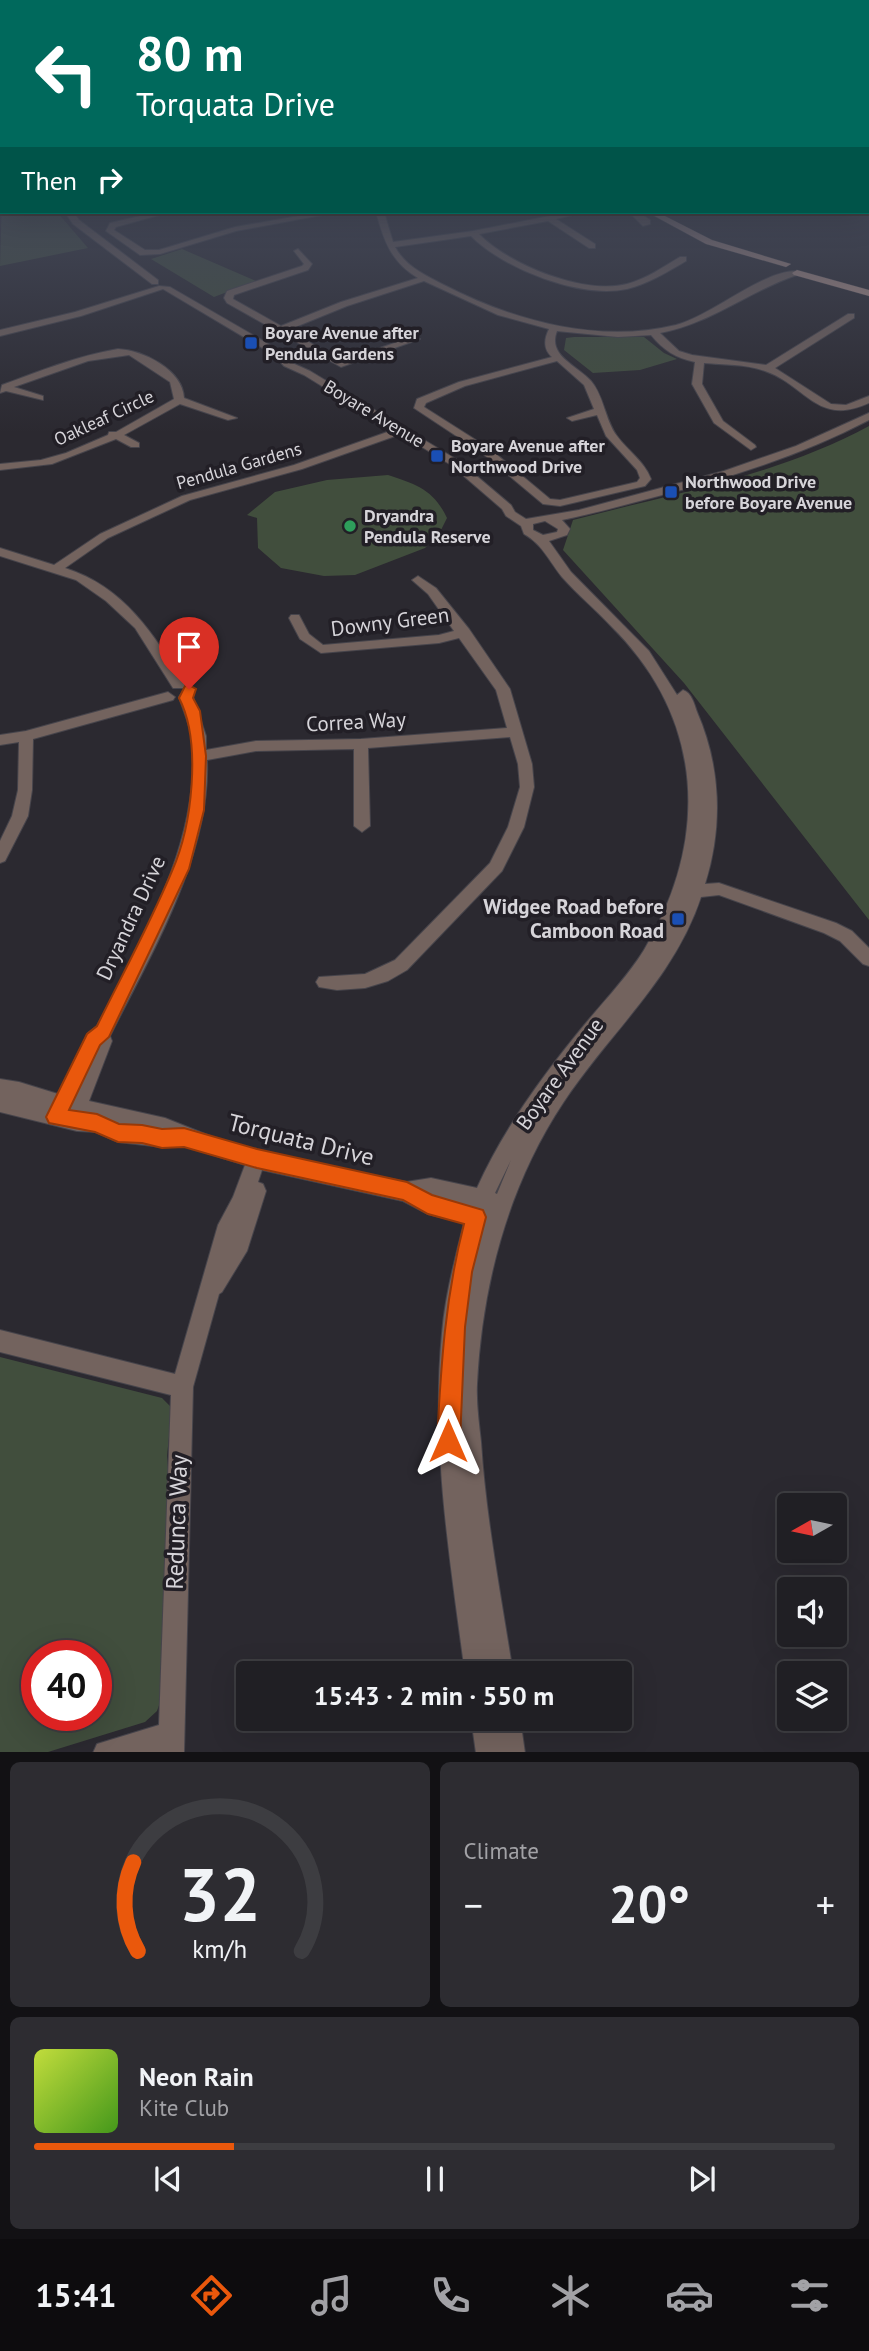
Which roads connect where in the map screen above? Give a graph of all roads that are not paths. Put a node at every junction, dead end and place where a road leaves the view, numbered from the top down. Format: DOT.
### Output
graph roads {
  1 [pos="143,270"];
  2 [pos="300,270"];
  3 [pos="415,270"];
  4 [pos="536,270"];
  5 [pos="663,270"];
  6 [pos="780,270"];
  7 [pos="791,270"];
  8 [pos="798,272"];
  9 [pos="426,278"];
  10 [pos="774,278"];
  11 [pos="167,285"];
  12 [pos="869,293"];
  13 [pos="74,312"];
  14 [pos="851,316"];
  15 [pos="0,327"];
  16 [pos="280,330"];
  17 [pos="553,330"];
  18 [pos="653,331"];
  19 [pos="0,333"];
  20 [pos="415,339"];
  21 [pos="559,358"];
  22 [pos="700,361"];
  23 [pos="768,368"];
  24 [pos="3,389"];
  25 [pos="39,398"];
  26 [pos="869,399"];
  27 [pos="178,400"];
  28 [pos="600,411"];
  29 [pos="869,416"];
  30 [pos="232,418"];
  31 [pos="572,418"];
  32 [pos="399,428"];
  33 [pos="113,435"];
  34 [pos="135,445"];
  35 [pos="751,447"];
  36 [pos="0,467"];
  37 [pos="580,513"];
  38 [pos="552,518"];
  39 [pos="531,521"];
  40 [pos="554,534"];
  41 [pos="0,552"];
  42 [pos="56,569"];
  43 [pos="418,580"];
  44 [pos="295,618"];
  45 [pos="464,632"];
  46 [pos="182,691"];
  47 [pos="515,732"];
  48 [pos="26,736"];
  49 [pos="0,740"];
  50 [pos="361,744"];
  51 [pos="199,756"];
  52 [pos="362,825"];
  53 [pos="0,858"];
  54 [pos="702,872"];
  55 [pos="719,889"];
  56 [pos="697,891"];
  57 [pos="869,959"];
  58 [pos="325,982"];
  59 [pos="0,1087"];
  60 [pos="0,1103"];
  61 [pos="67,1111"];
  62 [pos="262,1160"];
  63 [pos="489,1210"];
  64 [pos="0,1341"];
  65 [pos="182,1387"];
  66 [pos="476,1661"];
  67 [pos="498,1661"];
  68 [pos="486,1731"];
  69 [pos="509,1731"];
  70 [pos="170,1744"];
  71 [pos="106,1752"];
  72 [pos="489,1752"];
  73 [pos="513,1752"];
  1 -- 11 [label="street, Boyare Avenue"];
  2 -- 16 [label="street"];
  3 -- 9 [label="street"];
  4 -- 5 [label="street"];
  6 -- 10 [label="street"];
  7 -- 8 [label="main road"];
  8 -- 10 [label="street"];
  8 -- 12 [label="main road"];
  9 -- 16 [label="street"];
  9 -- 17 [label="street"];
  10 -- 18 [label="street"];
  11 -- 13 [label="street"];
  11 -- 32 [label="street, Boyare Avenue"];
  13 -- 15 [label="street"];
  13 -- 19 [label="street"];
  14 -- 23 [label="street"];
  16 -- 20 [label="street"];
  17 -- 18 [label="street"];
  17 -- 21 [label="street"];
  18 -- 22 [label="street"];
  21 -- 28 [label="street"];
  21 -- 28 [label="street"];
  22 -- 23 [label="street"];
  22 -- 35 [label="street"];
  23 -- 26 [label="street"];
  24 -- 25 [label="street"];
  24 -- 27 [label="street, Oakleaf Circle"];
  27 -- 30 [label="street"];
  27 -- 33 [label="street, Oakleaf Circle"];
  28 -- 31 [label="street"];
  29 -- 37 [label="street"];
  32 -- 39 [label="street, Boyare Avenue"];
  32 -- 42 [label="street, Pendula Gardens"];
  33 -- 34 [label="street"];
  33 -- 36 [label="street, Oakleaf Circle"];
  37 -- 38 [label="street"];
  37 -- 40 [label="street"];
  38 -- 39 [label="street"];
  38 -- 40 [label="street"];
  39 -- 40 [label="street, Boyare Avenue"];
  40 -- 54 [label="street, Boyare Avenue"];
  40 -- 63 [label="street, Boyare Avenue"];
  41 -- 42 [label="street, Dryandra Drive"];
  42 -- 46 [label="street, Dryandra Drive"];
  43 -- 45 [label="street"];
  44 -- 45 [label="street, Downy Green"];
  45 -- 47 [label="street"];
  46 -- 48 [label="street"];
  46 -- 51 [label="street, Dryandra Drive"];
  47 -- 50 [label="street, Correa Way"];
  47 -- 58 [label="street"];
  48 -- 49 [label="street"];
  48 -- 53 [label="street"];
  50 -- 51 [label="street, Correa Way"];
  50 -- 52 [label="street"];
  51 -- 61 [label="street, Dryandra Drive"];
  54 -- 55 [label="street"];
  54 -- 56 [label="street, Boyare Avenue"];
  55 -- 56 [label="street"];
  55 -- 57 [label="street"];
  56 -- 63 [label="street, Boyare Avenue"];
  59 -- 61 [label="street, Torquata Drive"];
  60 -- 61 [label="street, Torquata Drive"];
  61 -- 62 [label="street, Torquata Drive"];
  62 -- 63 [label="street, Torquata Drive"];
  62 -- 65 [label="street, Redunca Way"];
  63 -- 66 [label="street, Boyare Avenue"];
  63 -- 67 [label="street, Boyare Avenue"];
  64 -- 65 [label="street"];
  65 -- 70 [label="street, Redunca Way"];
  68 -- 72 [label="street"];
  69 -- 73 [label="street"];
  70 -- 71 [label="street"];
}
